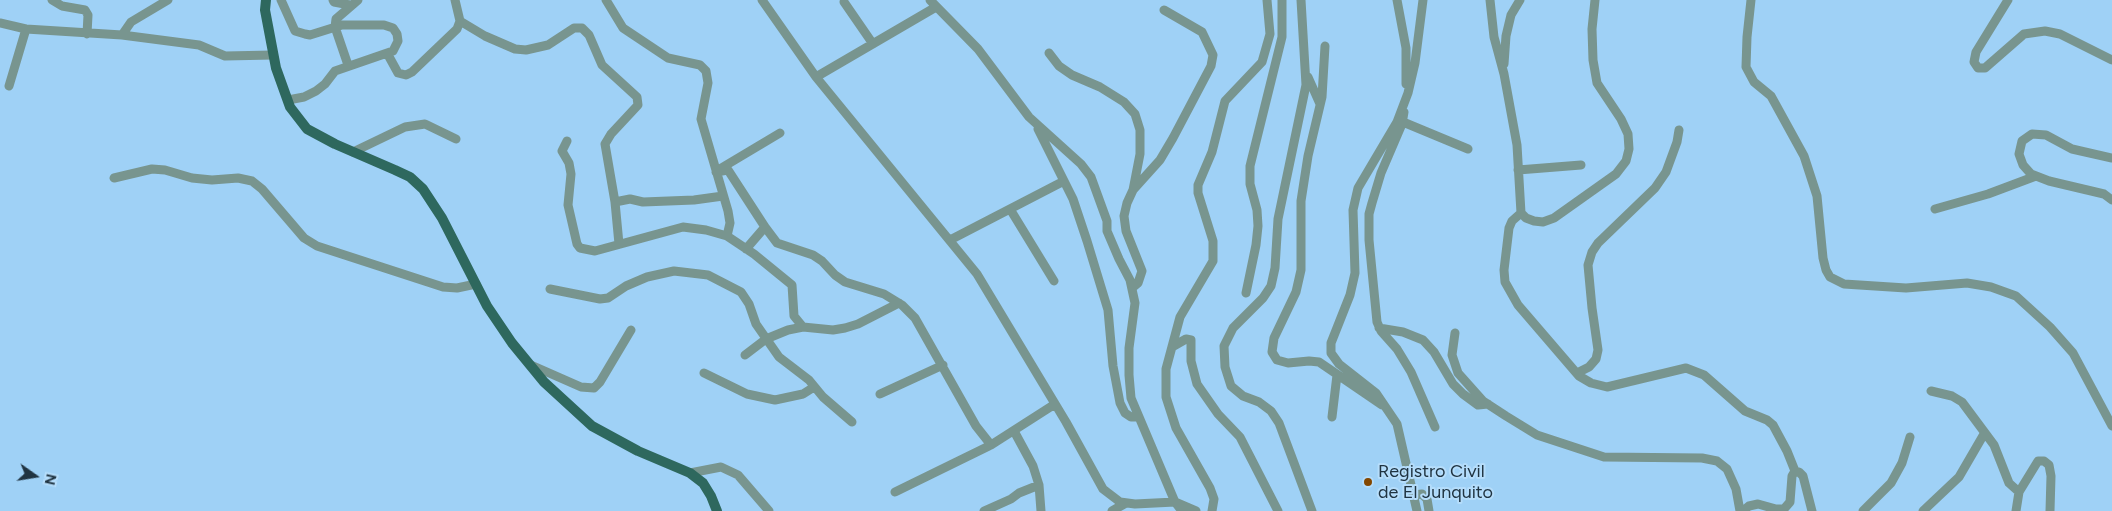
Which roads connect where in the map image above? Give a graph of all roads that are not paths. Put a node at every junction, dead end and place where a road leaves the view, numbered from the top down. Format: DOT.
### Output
graph roads {
  1 [pos="52,0"];
  2 [pos="168,0"];
  3 [pos="266,0"];
  4 [pos="280,0"];
  5 [pos="333,0"];
  6 [pos="455,0"];
  7 [pos="606,0"];
  8 [pos="762,0"];
  9 [pos="1267,0"];
  10 [pos="1282,0"];
  11 [pos="1301,0"];
  12 [pos="1397,0"];
  13 [pos="1423,0"];
  14 [pos="1490,0"];
  15 [pos="1520,0"];
  16 [pos="1595,0"];
  17 [pos="1751,0"];
  18 [pos="2008,0"];
  19 [pos="844,2"];
  20 [pos="354,3"];
  21 [pos="933,3"];
  22 [pos="1164,10"];
  23 [pos="460,21"];
  24 [pos="0,24"];
  25 [pos="335,27"];
  26 [pos="26,29"];
  27 [pos="87,34"];
  28 [pos="122,34"];
  29 [pos="873,44"];
  30 [pos="1325,46"];
  31 [pos="1049,52"];
  32 [pos="387,53"];
  33 [pos="273,56"];
  34 [pos="2112,60"];
  35 [pos="348,65"];
  36 [pos="1306,72"];
  37 [pos="1504,74"];
  38 [pos="816,76"];
  39 [pos="9,86"];
  40 [pos="1406,98"];
  41 [pos="288,100"];
  42 [pos="1320,104"];
  43 [pos="1034,122"];
  44 [pos="1403,122"];
  45 [pos="1679,130"];
  46 [pos="780,133"];
  47 [pos="456,139"];
  48 [pos="567,142"];
  49 [pos="1468,149"];
  50 [pos="353,152"];
  51 [pos="2112,158"];
  52 [pos="1581,165"];
  53 [pos="1518,170"];
  54 [pos="716,172"];
  55 [pos="2036,176"];
  56 [pos="114,178"];
  57 [pos="1064,181"];
  58 [pos="1133,190"];
  59 [pos="723,196"];
  60 [pos="2112,200"];
  61 [pos="615,202"];
  62 [pos="1010,208"];
  63 [pos="1935,209"];
  64 [pos="1521,213"];
  65 [pos="764,227"];
  66 [pos="727,236"];
  67 [pos="950,240"];
  68 [pos="619,244"];
  69 [pos="746,249"];
  70 [pos="1054,281"];
  71 [pos="476,284"];
  72 [pos="1132,288"];
  73 [pos="550,289"];
  74 [pos="1246,293"];
  75 [pos="899,303"];
  76 [pos="803,327"];
  77 [pos="1379,328"];
  78 [pos="631,330"];
  79 [pos="1455,333"];
  80 [pos="766,339"];
  81 [pos="1172,347"];
  82 [pos="744,355"];
  83 [pos="529,364"];
  84 [pos="943,365"];
  85 [pos="704,373"];
  86 [pos="1576,373"];
  87 [pos="1337,375"];
  88 [pos="814,387"];
  89 [pos="1931,391"];
  90 [pos="880,394"];
  91 [pos="1055,404"];
  92 [pos="1488,404"];
  93 [pos="1388,409"];
  94 [pos="1332,417"];
  95 [pos="1139,418"];
  96 [pos="852,422"];
  97 [pos="2112,426"];
  98 [pos="1435,427"];
  99 [pos="1014,431"];
  100 [pos="1984,434"];
  101 [pos="1910,437"];
  102 [pos="991,445"];
  103 [pos="1795,471"];
  104 [pos="690,473"];
  105 [pos="1039,485"];
  106 [pos="895,492"];
  107 [pos="2019,492"];
  108 [pos="1413,495"];
  109 [pos="1873,499"];
  110 [pos="1176,502"];
  111 [pos="1131,506"];
  112 [pos="717,511"];
  113 [pos="768,511"];
  114 [pos="984,511"];
  115 [pos="1041,511"];
  116 [pos="1112,511"];
  117 [pos="1182,511"];
  118 [pos="1196,511"];
  119 [pos="1212,511"];
  120 [pos="1278,511"];
  121 [pos="1312,511"];
  122 [pos="1417,511"];
  123 [pos="1429,511"];
  124 [pos="1741,511"];
  125 [pos="1812,511"];
  126 [pos="1863,511"];
  127 [pos="1873,511"];
  128 [pos="1923,511"];
  129 [pos="2016,511"];
  130 [pos="2050,511"];
  1 -- 27 [label="street"];
  2 -- 28 [label="street"];
  3 -- 33 [label="main road"];
  4 -- 25 [label="street"];
  5 -- 20 [label="street"];
  6 -- 23 [label="street"];
  7 -- 54 [label="street"];
  8 -- 38 [label="street"];
  9 -- 81 [label="street"];
  10 -- 74 [label="street"];
  11 -- 36 [label="street"];
  12 -- 40 [label="street"];
  13 -- 40 [label="street"];
  14 -- 37 [label="street"];
  15 -- 37 [label="street"];
  16 -- 64 [label="street"];
  17 -- 97 [label="street"];
  18 -- 34 [label="street"];
  19 -- 29 [label="street"];
  20 -- 25 [label="street"];
  21 -- 29 [label="street"];
  21 -- 43 [label="street"];
  22 -- 58 [label="street"];
  23 -- 32 [label="street"];
  23 -- 61 [label="street"];
  24 -- 26 [label="street"];
  25 -- 32 [label="street"];
  25 -- 35 [label="street"];
  26 -- 27 [label="street"];
  26 -- 39 [label="street"];
  27 -- 28 [label="street"];
  28 -- 33 [label="street"];
  29 -- 38 [label="street"];
  30 -- 42 [label="street"];
  31 -- 58 [label="street"];
  32 -- 35 [label="street"];
  33 -- 41 [label="main road"];
  35 -- 41 [label="street"];
  36 -- 42 [label="street"];
  36 -- 121 [label="street"];
  37 -- 53 [label="street"];
  38 -- 67 [label="street"];
  40 -- 44 [label="street"];
  40 -- 93 [label="street"];
  41 -- 50 [label="main road"];
  42 -- 87 [label="street"];
  43 -- 57 [label="street"];
  43 -- 72 [label="street"];
  44 -- 49 [label="street"];
  44 -- 77 [label="street"];
  45 -- 86 [label="street"];
  46 -- 54 [label="street"];
  47 -- 50 [label="street"];
  48 -- 68 [label="street"];
  50 -- 71 [label="main road"];
  51 -- 55 [label="street"];
  52 -- 53 [label="street"];
  53 -- 64 [label="street"];
  54 -- 59 [label="street"];
  54 -- 65 [label="street"];
  55 -- 60 [label="street"];
  55 -- 63 [label="street"];
  56 -- 71 [label="street"];
  57 -- 62 [label="street"];
  57 -- 95 [label="street"];
  58 -- 72 [label="street"];
  59 -- 61 [label="street"];
  59 -- 66 [label="street"];
  61 -- 68 [label="street"];
  62 -- 67 [label="street"];
  62 -- 70 [label="street"];
  64 -- 86 [label="street"];
  65 -- 69 [label="street"];
  65 -- 75 [label="street"];
  66 -- 68 [label="street"];
  66 -- 69 [label="street"];
  67 -- 91 [label="street"];
  69 -- 76 [label="street"];
  71 -- 83 [label="main road"];
  72 -- 95 [label="street"];
  73 -- 80 [label="street"];
  75 -- 76 [label="street"];
  75 -- 84 [label="street"];
  76 -- 80 [label="street"];
  77 -- 92 [label="street"];
  77 -- 98 [label="street"];
  78 -- 83 [label="street"];
  79 -- 92 [label="street"];
  80 -- 82 [label="street"];
  80 -- 88 [label="street"];
  81 -- 119 [label="street"];
  81 -- 120 [label="street"];
  83 -- 104 [label="main road"];
  84 -- 90 [label="street"];
  84 -- 102 [label="street"];
  85 -- 88 [label="street"];
  86 -- 103 [label="street"];
  87 -- 93 [label="street"];
  87 -- 94 [label="street"];
  88 -- 96 [label="street"];
  89 -- 100 [label="street"];
  91 -- 99 [label="street"];
  91 -- 111 [label="street"];
  92 -- 124 [label="street"];
  93 -- 108 [label="street"];
  95 -- 110 [label="street"];
  99 -- 102 [label="street"];
  99 -- 105 [label="street"];
  100 -- 107 [label="street"];
  100 -- 128 [label="street"];
  101 -- 109 [label="street"];
  102 -- 106 [label="street"];
  103 -- 124 [label="street"];
  103 -- 125 [label="street"];
  104 -- 112 [label="main road"];
  104 -- 113 [label="street"];
  105 -- 114 [label="street"];
  105 -- 115 [label="street"];
  107 -- 129 [label="street"];
  107 -- 130 [label="street"];
  108 -- 122 [label="street"];
  108 -- 123 [label="street"];
  109 -- 126 [label="street"];
  109 -- 127 [label="street"];
  110 -- 111 [label="street"];
  110 -- 117 [label="street"];
  110 -- 118 [label="street"];
  111 -- 116 [label="street"];
}
